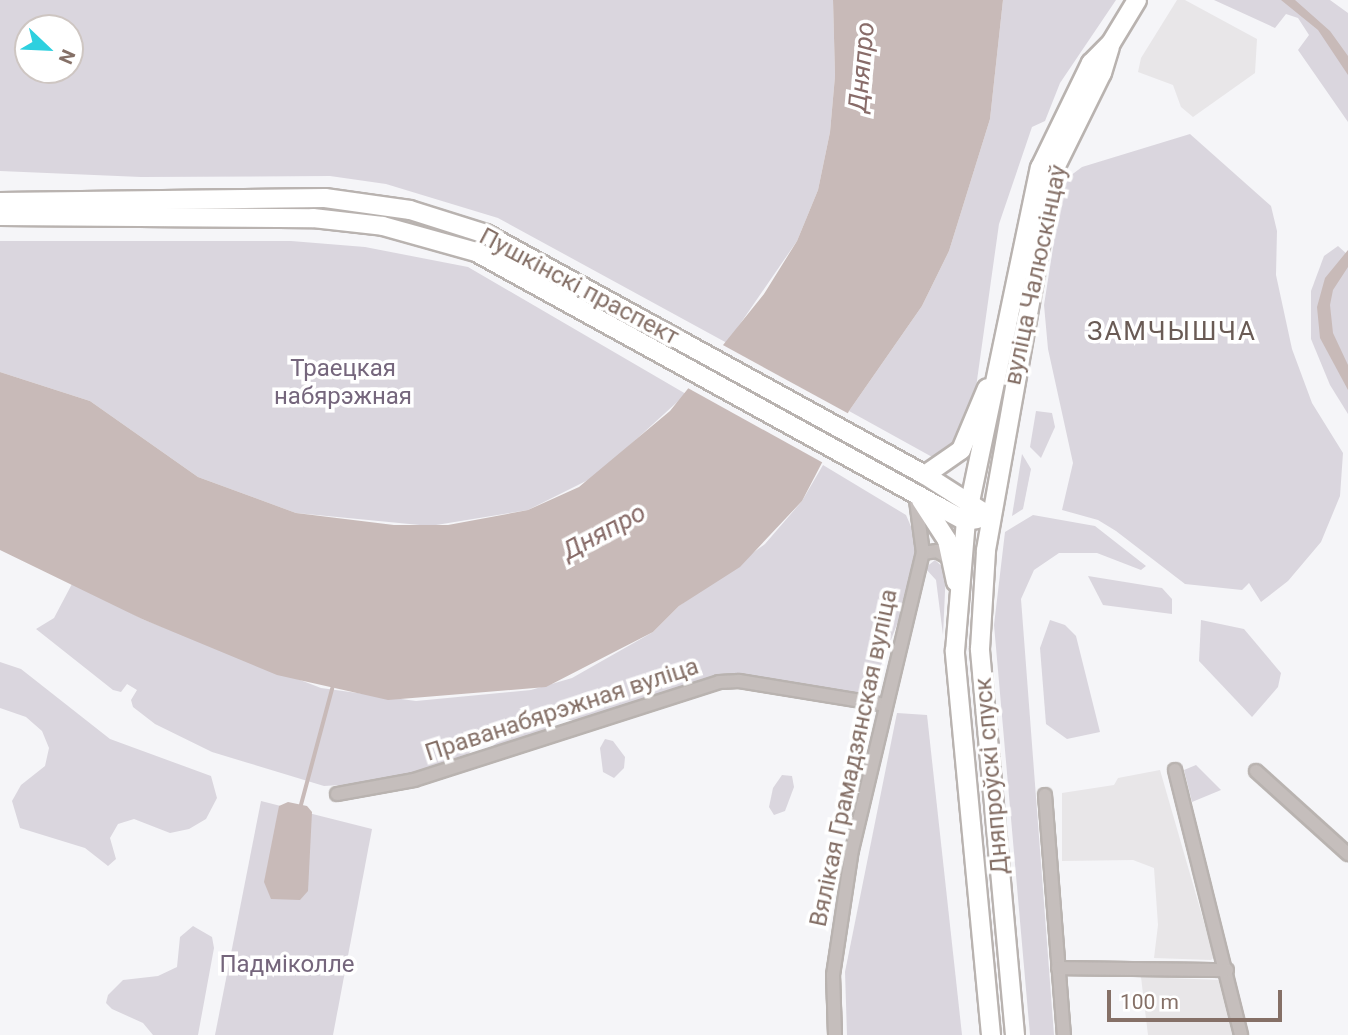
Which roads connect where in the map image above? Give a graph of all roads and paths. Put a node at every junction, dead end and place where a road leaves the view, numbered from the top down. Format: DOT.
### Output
graph roads {
  1 [pos="1137,0"];
  2 [pos="1111,43"];
  3 [pos="0,202"];
  4 [pos="0,216"];
  5 [pos="1011,311"];
  6 [pos="925,475"];
  7 [pos="915,493"];
  8 [pos="970,503"];
  9 [pos="991,517"];
  10 [pos="966,522"];
  11 [pos="923,553"];
  12 [pos="949,558"];
  13 [pos="958,589"];
  14 [pos="885,705"];
  15 [pos="1175,770"];
  16 [pos="1256,771"];
  17 [pos="337,794"];
  18 [pos="1045,795"];
  19 [pos="1348,853"];
  20 [pos="1058,968"];
  21 [pos="1227,970"];
  22 [pos="835,1035"];
  23 [pos="991,1035"];
  24 [pos="1015,1035"];
  25 [pos="1064,1035"];
  26 [pos="1241,1035"];
  1 -- 2 [label="main road, вуліца Чалюскінцаў"];
  2 -- 5 [label="main road, вуліца Чалюскінцаў"];
  2 -- 9 [label="main road, вуліца Чалюскінцаў"];
  3 -- 6 [label="main road, Пушкінскі праспект"];
  4 -- 7 [label="main road, Пушкінскі праспект"];
  5 -- 6 [label="main road"];
  5 -- 8 [label="main road, вуліца Чалюскінцаў"];
  6 -- 8 [label="main road, Пушкінскі праспект"];
  7 -- 10 [label="main road, Пушкінскі праспект"];
  7 -- 11 [label="street, Вялікая Грамадзянская вуліца"];
  7 -- 12 [label="main road, Пушкінскі праспект"];
  8 -- 9 [label="main road, Пушкінскі праспект"];
  8 -- 10 [label="main road, вуліца Чалюскінцаў"];
  9 -- 10 [label="main road"];
  9 -- 24 [label="main road, Дняпроўскі спуск"];
  10 -- 13 [label="main road, Дняпроўскі спуск"];
  11 -- 12 [label="street"];
  11 -- 14 [label="street, Вялікая Грамадзянская вуліца"];
  12 -- 13 [label="main road, Пушкінскі праспект"];
  13 -- 23 [label="main road, Дняпроўскі спуск"];
  14 -- 17 [label="street, Праванабярэжная вуліца"];
  14 -- 22 [label="street, Вялікая Грамадзянская вуліца"];
  15 -- 21 [label="street"];
  16 -- 19 [label="street"];
  18 -- 20 [label="street"];
  20 -- 21 [label="street"];
  20 -- 25 [label="street"];
  21 -- 26 [label="street"];
}
